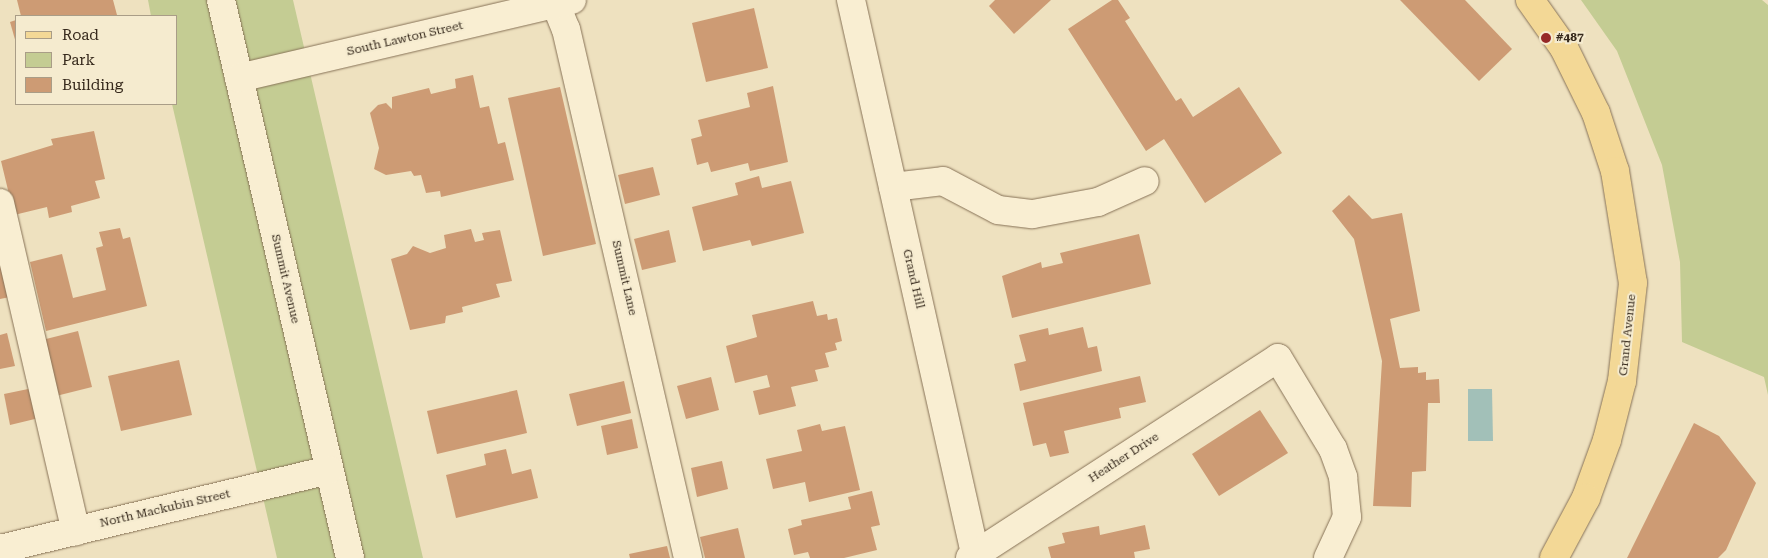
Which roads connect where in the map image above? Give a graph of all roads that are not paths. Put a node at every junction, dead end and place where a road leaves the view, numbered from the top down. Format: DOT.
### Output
graph roads {
  1 [pos="220,0"];
  2 [pos="851,0"];
  3 [pos="1530,0"];
  4 [pos="560,1"];
  5 [pos="239,78"];
  6 [pos="1145,181"];
  7 [pos="893,187"];
  8 [pos="0,203"];
  9 [pos="329,470"];
  10 [pos="76,531"];
  11 [pos="0,549"];
  12 [pos="974,557"];
  13 [pos="350,558"];
  14 [pos="688,558"];
  15 [pos="1328,558"];
  16 [pos="1554,558"];
  1 -- 5 [label="street, Summit Avenue"];
  2 -- 7 [label="street, Grand Hill"];
  3 -- 16 [label="main road, Grand Avenue"];
  4 -- 5 [label="street, South Lawton Street"];
  4 -- 14 [label="street, Summit Lane"];
  5 -- 9 [label="street, Summit Avenue"];
  6 -- 7 [label="street"];
  7 -- 12 [label="street, Grand Hill"];
  8 -- 10 [label="street"];
  9 -- 10 [label="street, North Mackubin Street"];
  9 -- 13 [label="street, Summit Avenue"];
  10 -- 11 [label="street, North Mackubin Street"];
  12 -- 15 [label="street, Heather Drive"];
}
